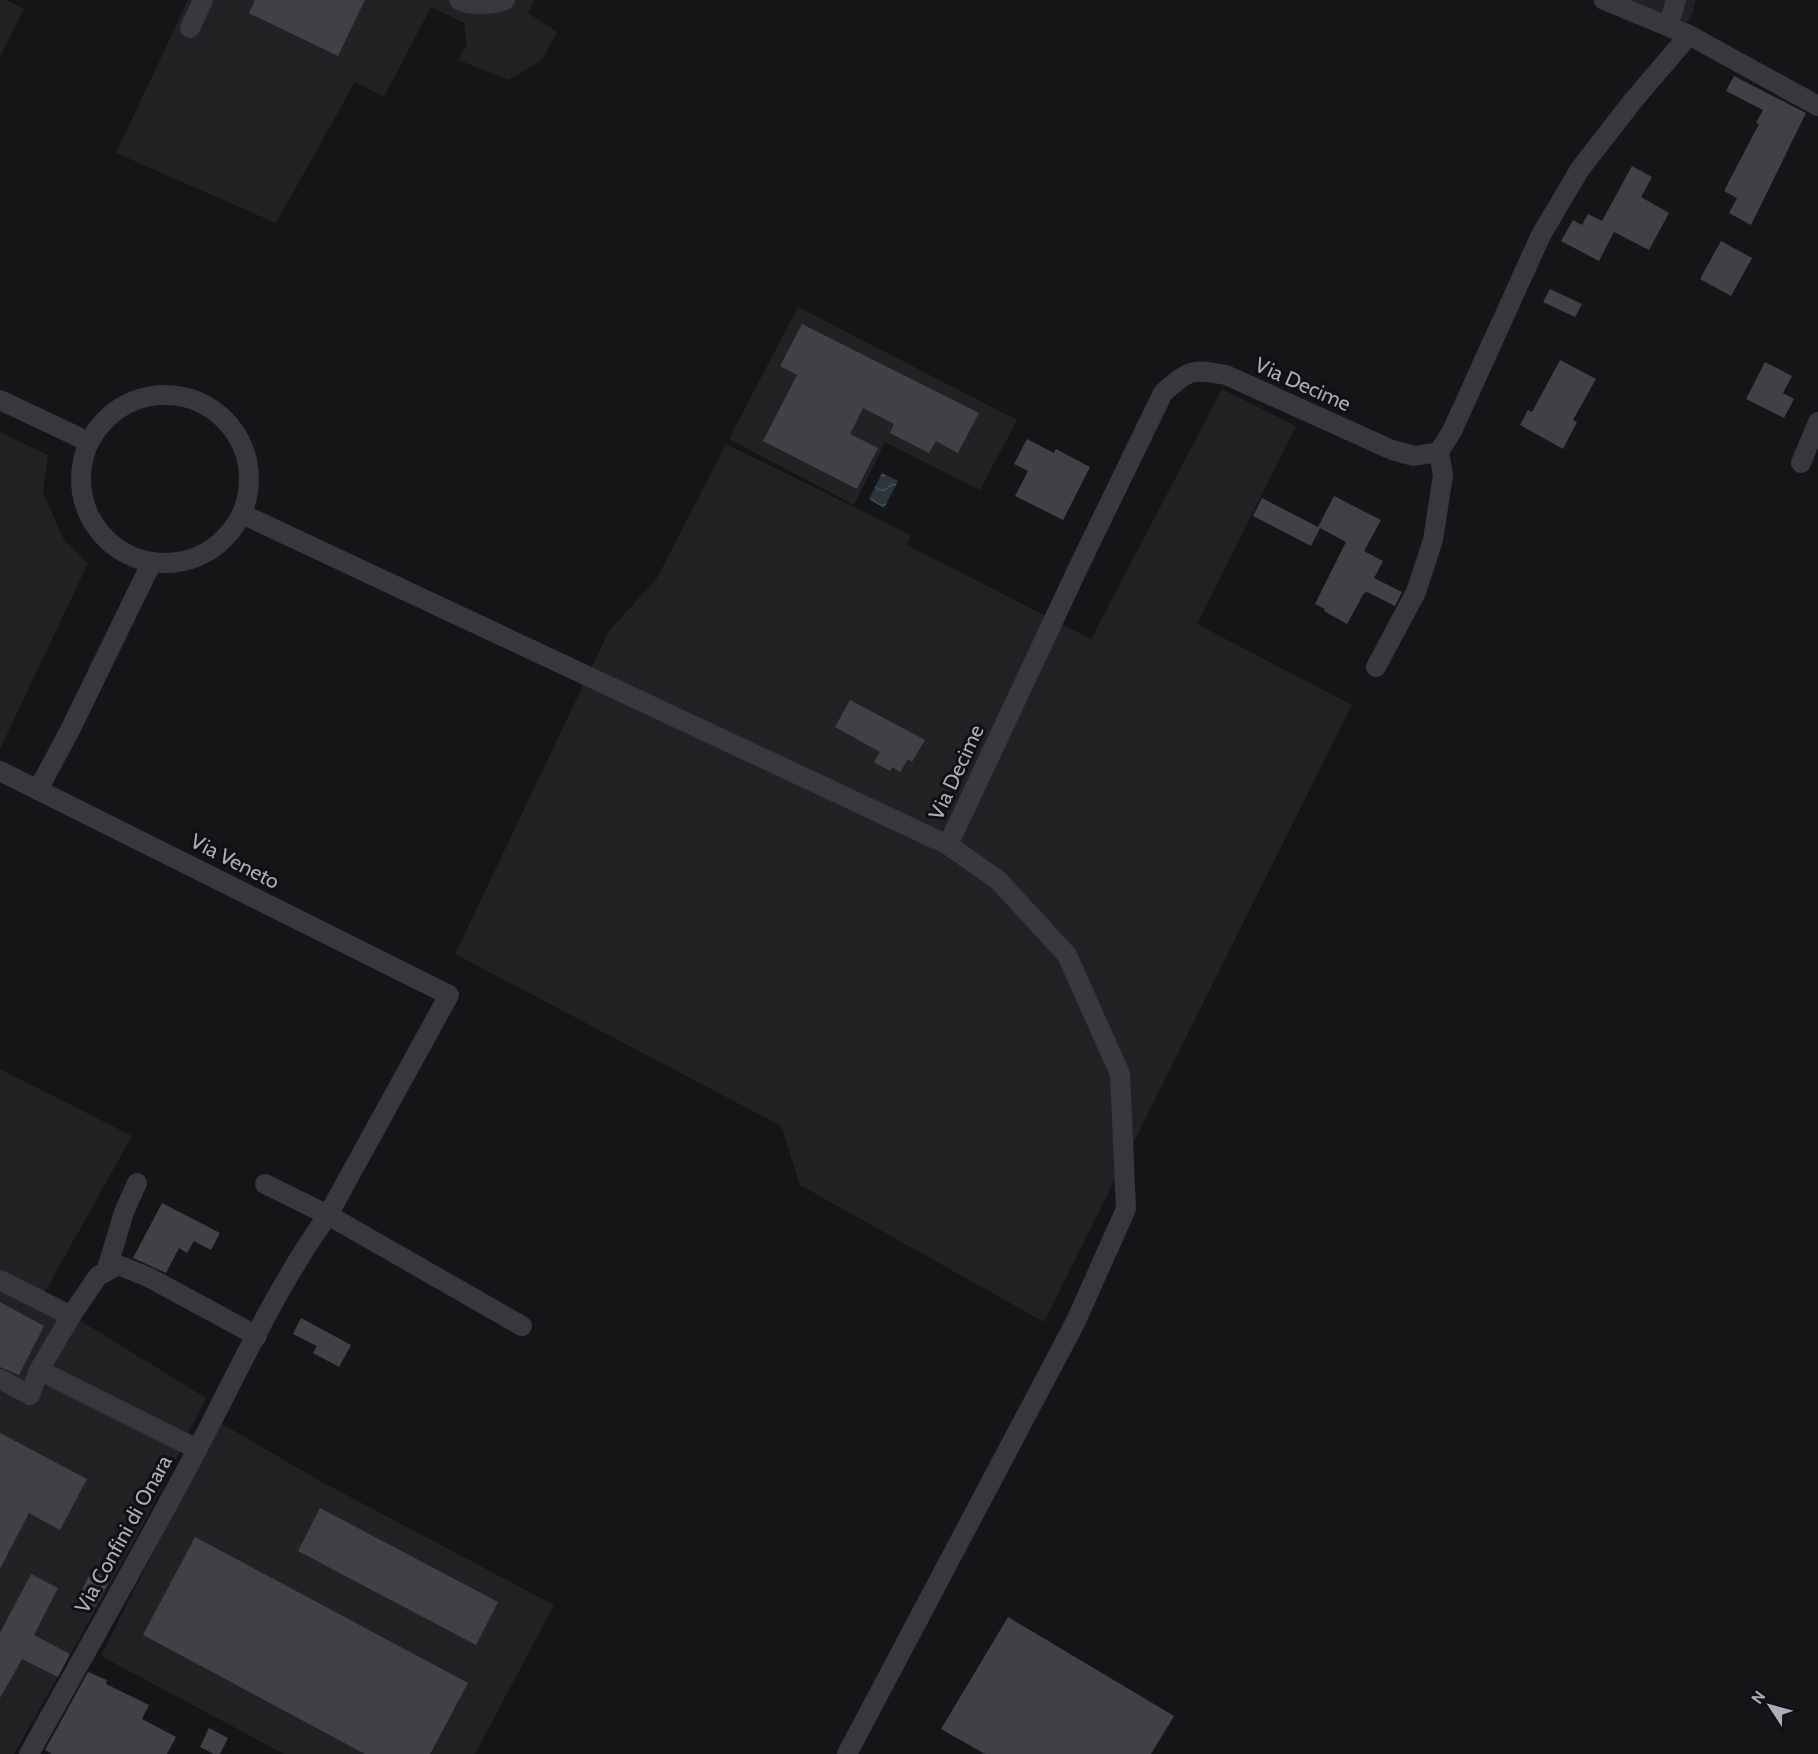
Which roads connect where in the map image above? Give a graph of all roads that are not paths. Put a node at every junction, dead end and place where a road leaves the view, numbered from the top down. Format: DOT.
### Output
graph roads {
  1 [pos="203,0"];
  2 [pos="459,0"];
  3 [pos="1604,0"];
  4 [pos="1624,0"];
  5 [pos="1676,0"];
  6 [pos="505,1"];
  7 [pos="1641,14"];
  8 [pos="1668,26"];
  9 [pos="190,28"];
  10 [pos="1689,35"];
  11 [pos="1818,106"];
  12 [pos="0,400"];
  13 [pos="1818,422"];
  14 [pos="89,442"];
  15 [pos="1440,452"];
  16 [pos="1801,463"];
  17 [pos="242,514"];
  18 [pos="151,564"];
  19 [pos="1376,667"];
  20 [pos="0,771"];
  21 [pos="38,790"];
  22 [pos="948,845"];
  23 [pos="449,995"];
  24 [pos="137,1183"];
  25 [pos="265,1184"];
  26 [pos="328,1215"];
  27 [pos="106,1272"];
  28 [pos="0,1280"];
  29 [pos="71,1316"];
  30 [pos="522,1326"];
  31 [pos="257,1336"];
  32 [pos="39,1370"];
  33 [pos="0,1379"];
  34 [pos="198,1449"];
  35 [pos="29,1754"];
  36 [pos="847,1754"];
  1 -- 9 [label="street"];
  2 -- 6 [label="street"];
  3 -- 7 [label="street"];
  4 -- 7 [label="street"];
  5 -- 8 [label="street"];
  7 -- 8 [label="street"];
  8 -- 10 [label="street"];
  10 -- 11 [label="street"];
  10 -- 15 [label="street"];
  12 -- 14 [label="street"];
  13 -- 16 [label="street"];
  14 -- 17 [label="street"];
  14 -- 18 [label="street"];
  15 -- 19 [label="street"];
  15 -- 22 [label="street, Via Decime"];
  17 -- 18 [label="street"];
  17 -- 22 [label="street"];
  18 -- 21 [label="street"];
  20 -- 21 [label="street, Via Veneto"];
  21 -- 23 [label="street, Via Veneto"];
  22 -- 36 [label="street"];
  23 -- 26 [label="street, Via Confini di Onara"];
  24 -- 27 [label="street"];
  25 -- 26 [label="street"];
  26 -- 30 [label="street"];
  26 -- 31 [label="street, Via Confini di Onara"];
  27 -- 29 [label="street"];
  27 -- 31 [label="street"];
  28 -- 29 [label="street"];
  29 -- 32 [label="street"];
  31 -- 34 [label="street, Via Confini di Onara"];
  32 -- 33 [label="street"];
  32 -- 34 [label="street"];
  34 -- 35 [label="street, Via Confini di Onara"];
}
